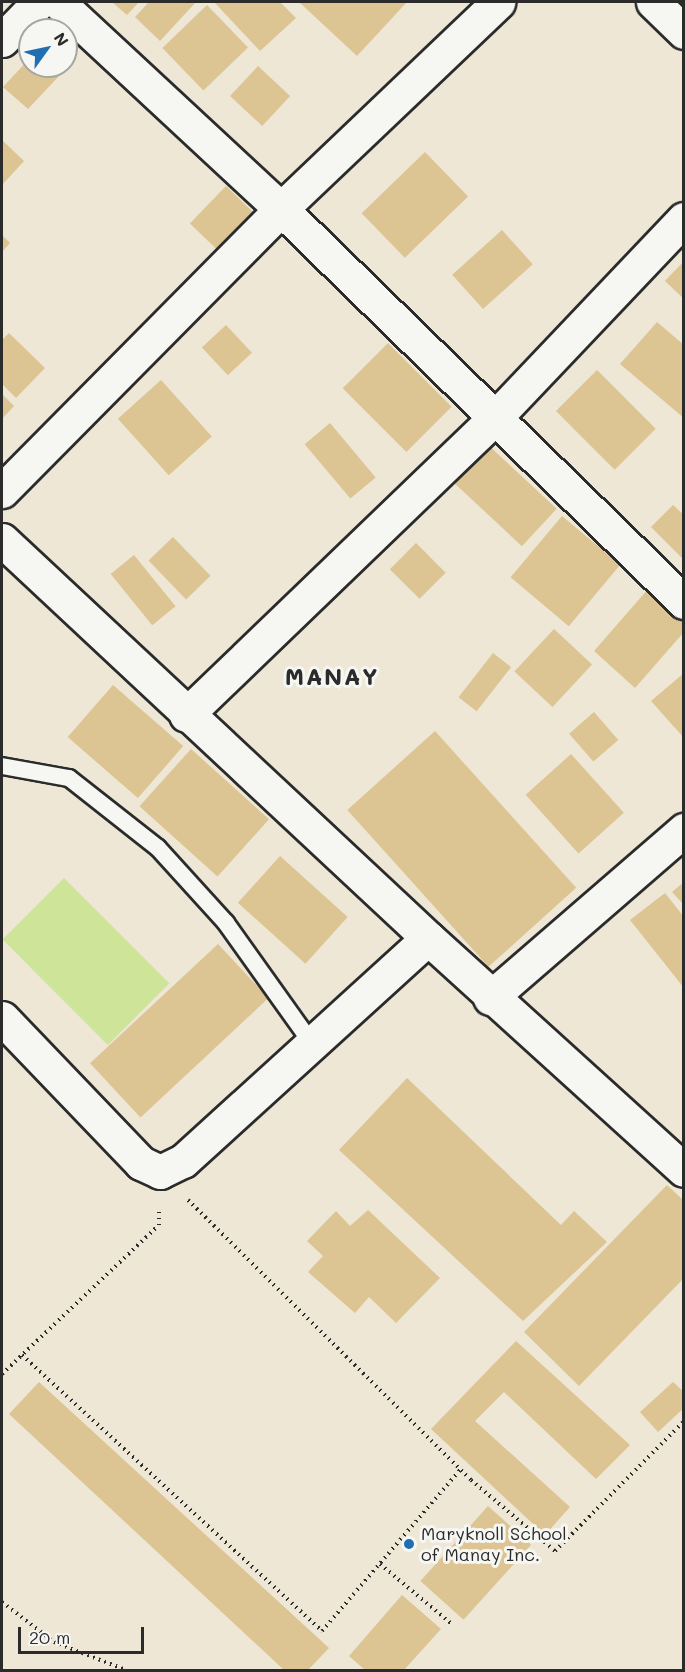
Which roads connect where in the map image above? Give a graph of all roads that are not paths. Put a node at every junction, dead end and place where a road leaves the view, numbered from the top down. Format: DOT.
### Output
graph roads {
  1 [pos="39,2"];
  2 [pos="58,2"];
  3 [pos="498,2"];
  4 [pos="653,2"];
  5 [pos="684,32"];
  6 [pos="2,40"];
  7 [pos="282,209"];
  8 [pos="684,219"];
  9 [pos="493,420"];
  10 [pos="2,491"];
  11 [pos="2,540"];
  12 [pos="684,603"];
  13 [pos="186,715"];
  14 [pos="2,766"];
  15 [pos="684,830"];
  16 [pos="428,938"];
  17 [pos="490,998"];
  18 [pos="2,1018"];
  19 [pos="313,1045"];
  20 [pos="684,1170"];
  1 -- 6 [label="street"];
  2 -- 7 [label="street"];
  3 -- 7 [label="street"];
  4 -- 5 [label="street"];
  7 -- 9 [label="street"];
  7 -- 10 [label="street"];
  8 -- 9 [label="street"];
  9 -- 12 [label="street"];
  9 -- 13 [label="street"];
  11 -- 13 [label="street"];
  13 -- 16 [label="street"];
  14 -- 19 [label="lane"];
  15 -- 17 [label="street"];
  16 -- 17 [label="street"];
  16 -- 19 [label="street"];
  17 -- 20 [label="street"];
  18 -- 19 [label="street"];
}
